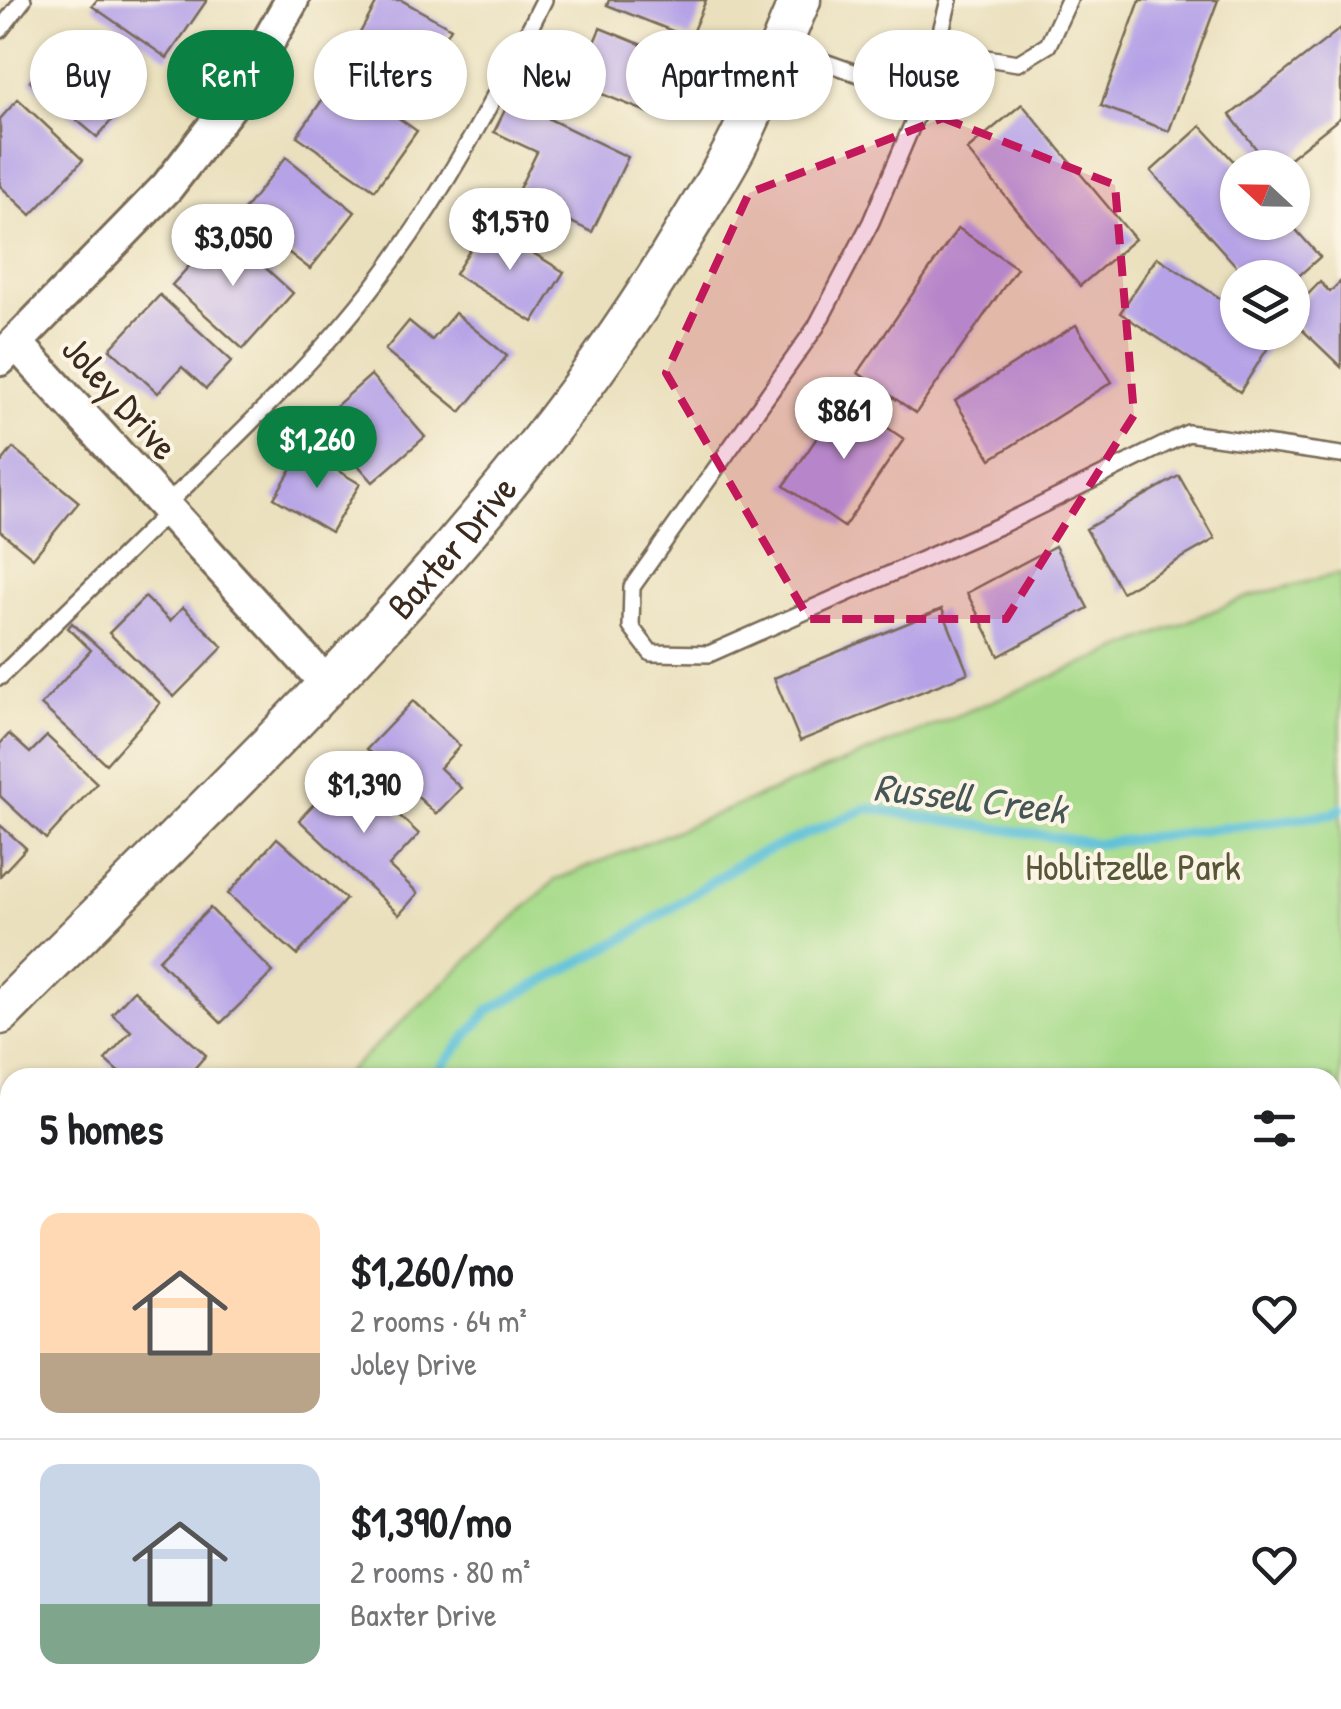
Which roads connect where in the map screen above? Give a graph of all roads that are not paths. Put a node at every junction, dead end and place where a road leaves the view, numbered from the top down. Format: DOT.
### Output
graph roads {
  1 [pos="24,0"];
  2 [pos="292,0"];
  3 [pos="544,0"];
  4 [pos="800,0"];
  5 [pos="950,0"];
  6 [pos="1068,0"];
  7 [pos="0,30"];
  8 [pos="787,30"];
  9 [pos="942,30"];
  10 [pos="995,59"];
  11 [pos="748,120"];
  12 [pos="914,120"];
  13 [pos="8,351"];
  14 [pos="1341,456"];
  15 [pos="167,508"];
  16 [pos="0,677"];
  17 [pos="327,684"];
  18 [pos="0,1014"];
  1 -- 7 [label="lane"];
  2 -- 13 [label="street"];
  3 -- 15 [label="lane"];
  4 -- 8 [label="street, Baxter Drive"];
  5 -- 9 [label="lane"];
  6 -- 10 [label="lane"];
  11 -- 17 [label="street, Baxter Drive"];
  12 -- 14 [label="lane"];
  13 -- 15 [label="street, Joley Drive"];
  15 -- 16 [label="lane"];
  15 -- 17 [label="street, Joley Drive"];
  17 -- 18 [label="street, Baxter Drive"];
}
